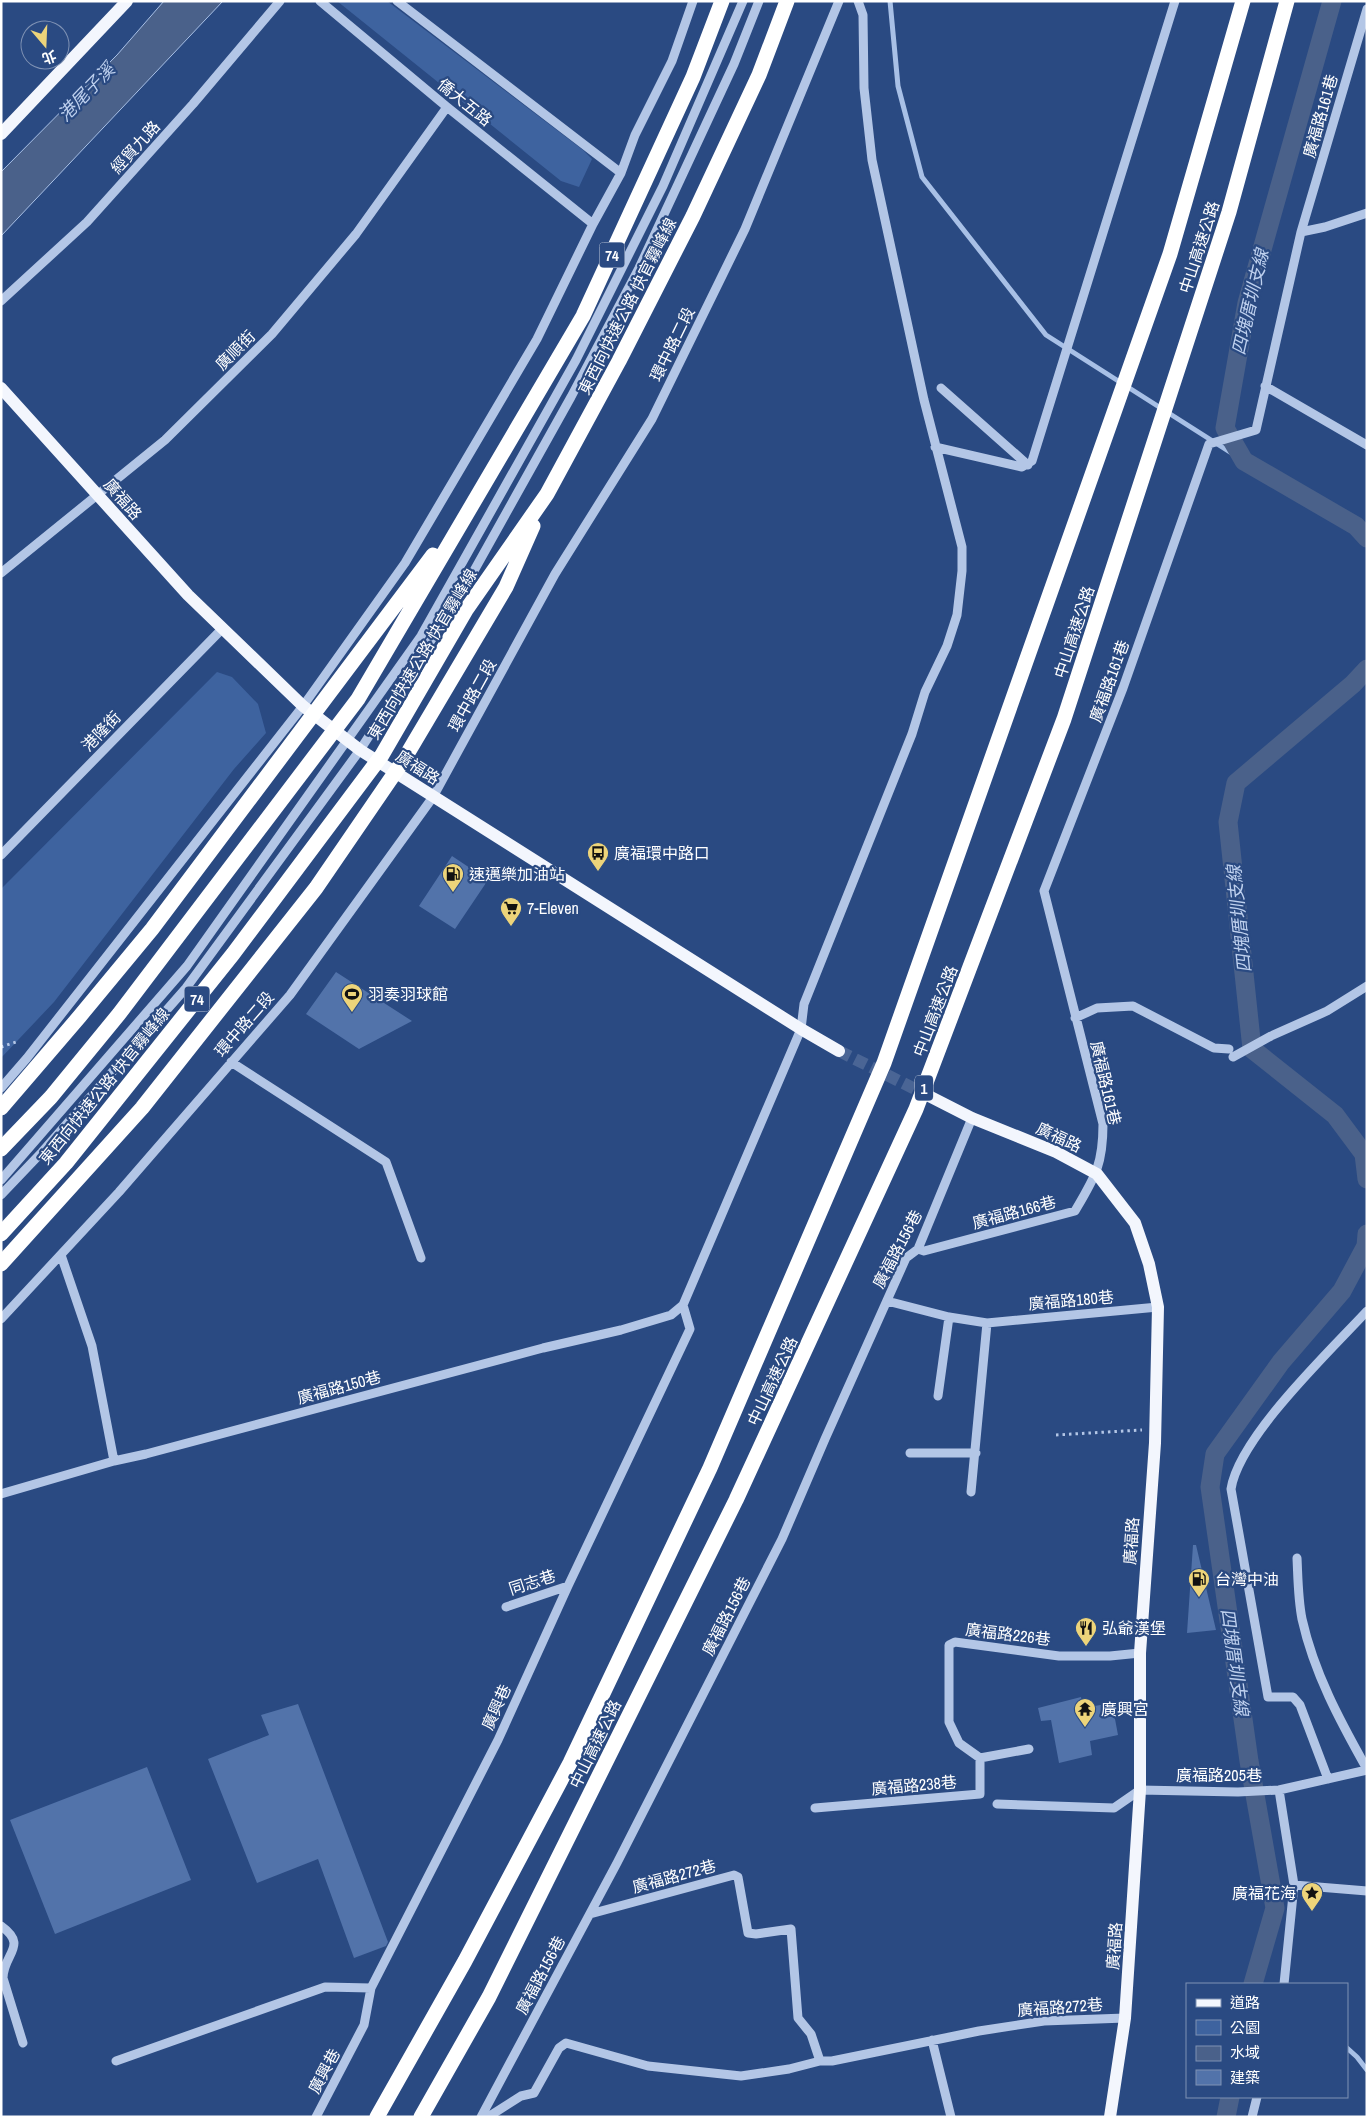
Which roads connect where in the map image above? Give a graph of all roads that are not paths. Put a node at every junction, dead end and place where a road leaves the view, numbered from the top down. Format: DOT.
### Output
graph roads {
  1 [pos="127,1"];
  2 [pos="280,1"];
  3 [pos="320,1"];
  4 [pos="397,1"];
  5 [pos="693,1"];
  6 [pos="722,1"];
  7 [pos="743,1"];
  8 [pos="759,1"];
  9 [pos="786,1"];
  10 [pos="839,1"];
  11 [pos="858,1"];
  12 [pos="1175,1"];
  13 [pos="1242,1"];
  14 [pos="1287,1"];
  15 [pos="1367,9"];
  16 [pos="447,107"];
  17 [pos="1,134"];
  18 [pos="621,173"];
  19 [pos="1367,213"];
  20 [pos="593,224"];
  21 [pos="1301,232"];
  22 [pos="1,301"];
  23 [pos="1265,386"];
  24 [pos="1,388"];
  25 [pos="942,388"];
  26 [pos="1367,445"];
  27 [pos="935,448"];
  28 [pos="1028,465"];
  29 [pos="547,494"];
  30 [pos="99,495"];
  31 [pos="477,496"];
  32 [pos="1,573"];
  33 [pos="222,629"];
  34 [pos="303,706"];
  35 [pos="348,741"];
  36 [pos="360,750"];
  37 [pos="433,797"];
  38 [pos="1,856"];
  39 [pos="1367,986"];
  40 [pos="1075,1018"];
  41 [pos="801,1030"];
  42 [pos="839,1051"];
  43 [pos="231,1062"];
  44 [pos="1,1088"];
  45 [pos="923,1093"];
  46 [pos="1,1108"];
  47 [pos="972,1118"];
  48 [pos="1,1149"];
  49 [pos="1097,1174"];
  50 [pos="1,1180"];
  51 [pos="1,1195"];
  52 [pos="1,1234"];
  53 [pos="918,1249"];
  54 [pos="62,1255"];
  55 [pos="421,1258"];
  56 [pos="1,1264"];
  57 [pos="887,1301"];
  58 [pos="683,1305"];
  59 [pos="1158,1307"];
  60 [pos="1367,1311"];
  61 [pos="950,1317"];
  62 [pos="1,1319"];
  63 [pos="987,1323"];
  64 [pos="938,1396"];
  65 [pos="910,1453"];
  66 [pos="976,1453"];
  67 [pos="114,1461"];
  68 [pos="971,1492"];
  69 [pos="1,1494"];
  70 [pos="1297,1558"];
  71 [pos="568,1586"];
  72 [pos="506,1606"];
  73 [pos="1140,1653"];
  74 [pos="1029,1749"];
  75 [pos="980,1758"];
  76 [pos="1367,1770"];
  77 [pos="1328,1779"];
  78 [pos="1140,1790"];
  79 [pos="1274,1790"];
  80 [pos="997,1804"];
  81 [pos="815,1808"];
  82 [pos="1294,1885"];
  83 [pos="1367,1891"];
  84 [pos="590,1914"];
  85 [pos="1,1926"];
  86 [pos="1284,1983"];
  87 [pos="371,1988"];
  88 [pos="1125,2018"];
  89 [pos="932,2040"];
  90 [pos="23,2043"];
  91 [pos="116,2061"];
  92 [pos="820,2061"];
  93 [pos="1257,2098"];
  94 [pos="316,2117"];
  95 [pos="377,2117"];
  96 [pos="421,2117"];
  97 [pos="481,2117"];
  98 [pos="488,2117"];
  99 [pos="950,2117"];
  100 [pos="1110,2117"];
  101 [pos="1252,2117"];
  1 -- 17 [label="main road"];
  2 -- 22 [label="street, 經貿九路"];
  3 -- 16 [label="street, 僑大五路"];
  4 -- 18 [label="street"];
  5 -- 18 [label="street"];
  6 -- 31 [label="highway, 東西向快速公路 快官霧峰線 / 74"];
  7 -- 35 [label="street"];
  8 -- 36 [label="street"];
  9 -- 29 [label="highway, 東西向快速公路 快官霧峰線 / 74"];
  10 -- 37 [label="street, 環中路二段"];
  11 -- 27 [label="street"];
  12 -- 28 [label="street"];
  13 -- 95 [label="highway, 中山高速公路"];
  14 -- 96 [label="highway, 中山高速公路 / 1"];
  15 -- 21 [label="street, 廣福路161巷"];
  16 -- 20 [label="street, 僑大五路"];
  16 -- 30 [label="street, 廣順街"];
  18 -- 20 [label="street"];
  19 -- 21 [label="street"];
  20 -- 34 [label="street"];
  21 -- 23 [label="street, 廣福路161巷"];
  23 -- 26 [label="street"];
  23 -- 40 [label="street, 廣福路161巷"];
  24 -- 30 [label="main road, 廣福路"];
  25 -- 28 [label="street"];
  27 -- 28 [label="street"];
  27 -- 41 [label="street"];
  29 -- 52 [label="highway, 東西向快速公路 快官霧峰線 / 74"];
  29 -- 56 [label="highway"];
  30 -- 32 [label="street, 廣順街"];
  30 -- 33 [label="main road, 廣福路"];
  31 -- 46 [label="highway"];
  31 -- 48 [label="highway, 東西向快速公路 快官霧峰線 / 74"];
  33 -- 34 [label="main road, 廣福路"];
  33 -- 38 [label="street, 港隆街"];
  34 -- 35 [label="main road, 廣福路"];
  34 -- 44 [label="street"];
  35 -- 36 [label="main road, 廣福路"];
  35 -- 50 [label="street"];
  36 -- 37 [label="main road, 廣福路"];
  36 -- 51 [label="street"];
  37 -- 41 [label="main road, 廣福路"];
  37 -- 43 [label="street, 環中路二段"];
  39 -- 40 [label="street"];
  40 -- 49 [label="street, 廣福路161巷"];
  41 -- 42 [label="main road, 廣福路"];
  41 -- 58 [label="street"];
  43 -- 54 [label="street, 環中路二段"];
  43 -- 55 [label="street"];
  45 -- 47 [label="main road, 廣福路"];
  47 -- 49 [label="main road, 廣福路"];
  47 -- 53 [label="street, 廣福路156巷"];
  49 -- 53 [label="street, 廣福路166巷"];
  49 -- 59 [label="main road, 廣福路"];
  53 -- 57 [label="street, 廣福路156巷"];
  54 -- 62 [label="street, 環中路二段"];
  54 -- 67 [label="street"];
  57 -- 61 [label="street, 廣福路180巷"];
  57 -- 84 [label="street, 廣福路156巷"];
  58 -- 67 [label="street, 廣福路150巷"];
  58 -- 71 [label="street, 廣興巷"];
  59 -- 63 [label="street, 廣福路180巷"];
  59 -- 73 [label="main road, 廣福路"];
  60 -- 77 [label="street"];
  61 -- 63 [label="street, 廣福路180巷"];
  61 -- 64 [label="street"];
  63 -- 66 [label="street"];
  65 -- 66 [label="street"];
  66 -- 68 [label="street"];
  67 -- 69 [label="street, 廣福路150巷"];
  70 -- 76 [label="street"];
  71 -- 72 [label="street, 同志巷"];
  71 -- 87 [label="street, 廣興巷"];
  73 -- 75 [label="street, 廣福路226巷"];
  73 -- 78 [label="main road, 廣福路"];
  74 -- 75 [label="street"];
  75 -- 81 [label="street, 廣福路238巷"];
  76 -- 77 [label="street"];
  77 -- 79 [label="street"];
  78 -- 79 [label="street, 廣福路205巷"];
  78 -- 80 [label="street"];
  78 -- 88 [label="main road, 廣福路"];
  79 -- 82 [label="street, 廣福路205巷"];
  82 -- 83 [label="street"];
  82 -- 86 [label="street, 廣福路205巷"];
  84 -- 92 [label="street, 廣福路272巷"];
  84 -- 97 [label="street, 廣福路156巷"];
  85 -- 90 [label="street"];
  87 -- 91 [label="street"];
  87 -- 94 [label="street, 廣興巷"];
  88 -- 89 [label="street, 廣福路272巷"];
  88 -- 100 [label="main road, 廣福路"];
  89 -- 92 [label="street, 廣福路272巷"];
  89 -- 99 [label="street"];
  92 -- 98 [label="street, 廣福路272巷"];
  93 -- 101 [label="street"];
}
